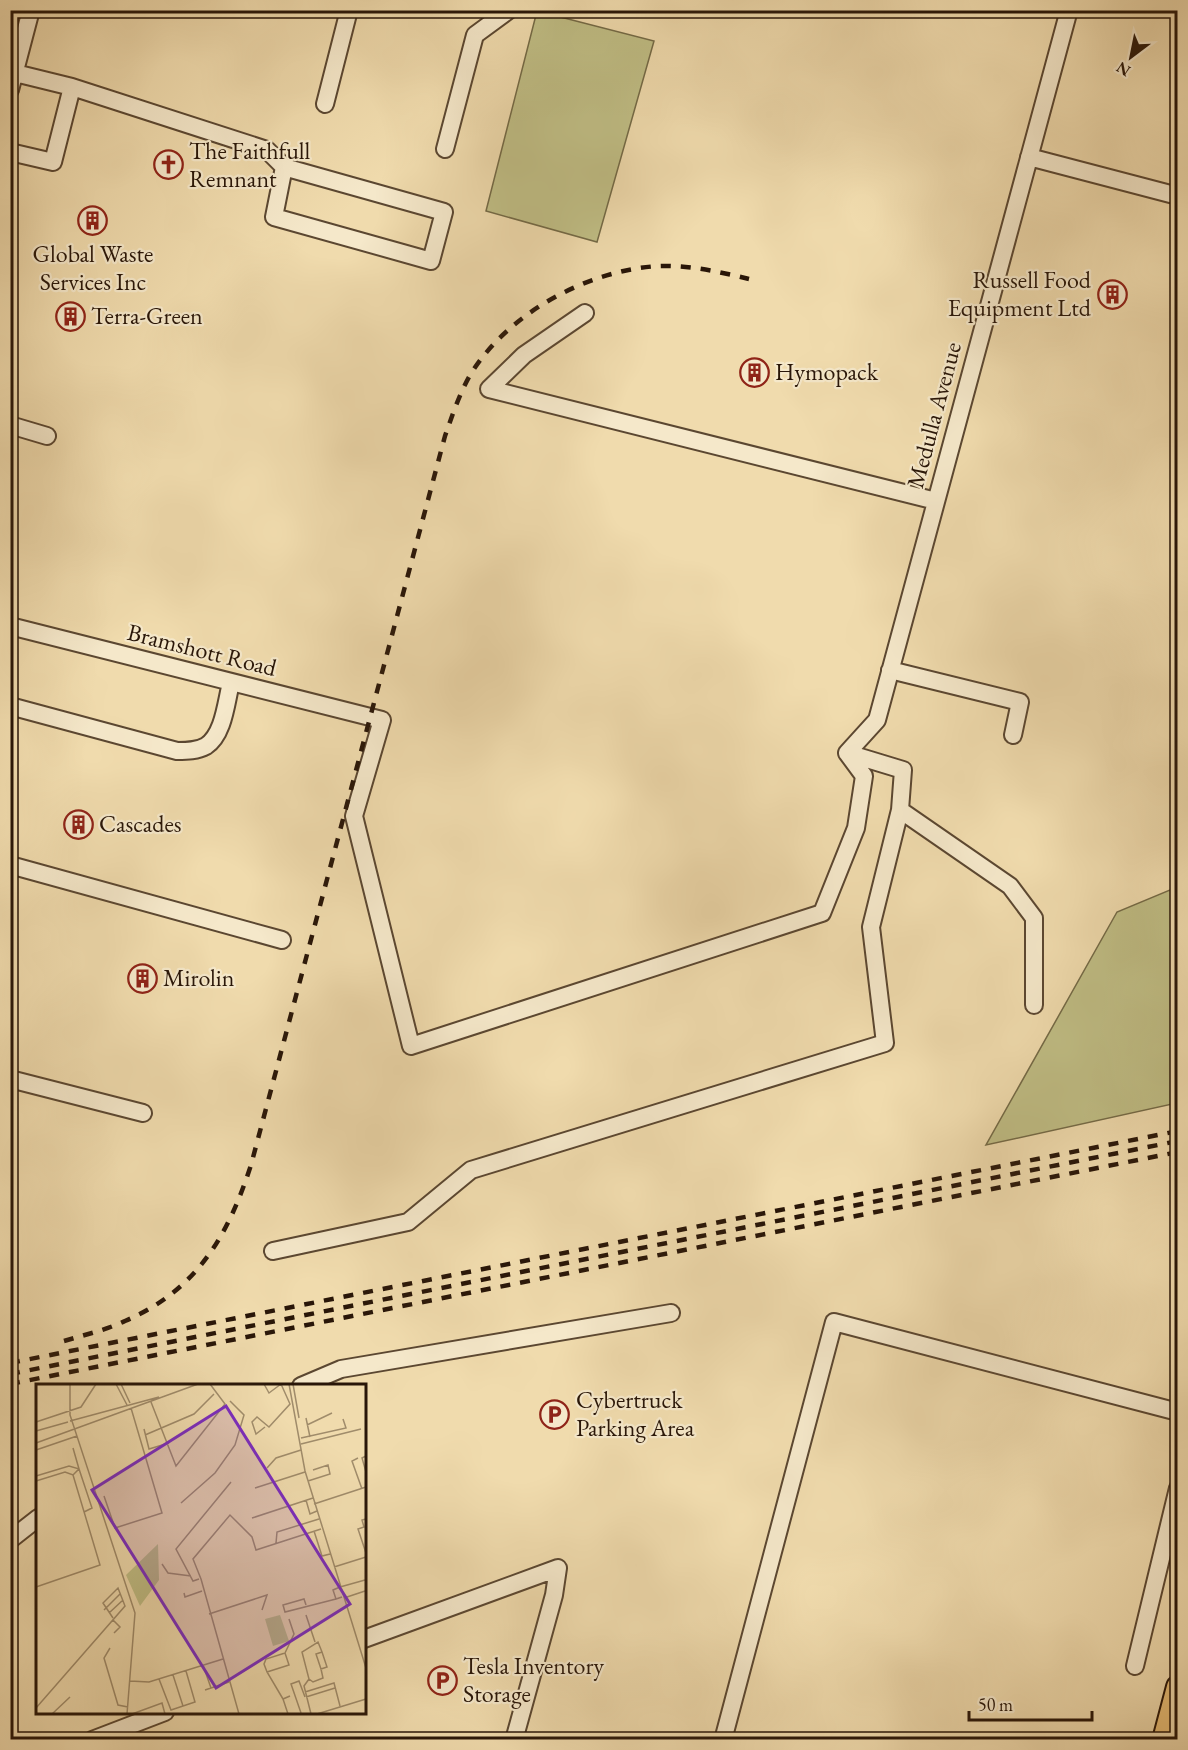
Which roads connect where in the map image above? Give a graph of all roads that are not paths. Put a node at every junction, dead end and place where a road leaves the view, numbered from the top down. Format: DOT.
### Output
graph roads {
  1 [pos="31,10"];
  2 [pos="349,10"];
  3 [pos="509,10"];
  4 [pos="1069,10"];
  5 [pos="13,71"];
  6 [pos="72,87"];
  7 [pos="325,104"];
  8 [pos="445,149"];
  9 [pos="10,153"];
  10 [pos="1029,157"];
  11 [pos="285,167"];
  12 [pos="1178,196"];
  13 [pos="585,313"];
  14 [pos="10,425"];
  15 [pos="46,436"];
  16 [pos="936,501"];
  17 [pos="10,626"];
  18 [pos="890,670"];
  19 [pos="231,683"];
  20 [pos="10,706"];
  21 [pos="1013,735"];
  22 [pos="847,753"];
  23 [pos="900,810"];
  24 [pos="10,865"];
  25 [pos="282,940"];
  26 [pos="1034,1005"];
  27 [pos="10,1079"];
  28 [pos="143,1113"];
  29 [pos="273,1251"];
  30 [pos="671,1314"];
  31 [pos="306,1384"];
  32 [pos="1178,1412"];
  33 [pos="1178,1488"];
  34 [pos="36,1520"];
  35 [pos="10,1540"];
  36 [pos="366,1638"];
  37 [pos="1135,1666"];
  38 [pos="1178,1687"];
  39 [pos="162,1714"];
  40 [pos="92,1740"];
  41 [pos="514,1740"];
  42 [pos="723,1740"];
  43 [pos="1164,1740"];
  1 -- 5 [label="street"];
  2 -- 7 [label="street"];
  3 -- 8 [label="street"];
  4 -- 10 [label="street, Medulla Avenue"];
  5 -- 6 [label="street"];
  6 -- 9 [label="street"];
  6 -- 11 [label="street"];
  10 -- 12 [label="street"];
  10 -- 16 [label="street, Medulla Avenue"];
  11 -- 11 [label="street"];
  13 -- 16 [label="street"];
  14 -- 15 [label="street"];
  16 -- 18 [label="street, Medulla Avenue"];
  17 -- 19 [label="street, Bramshott Road"];
  18 -- 21 [label="street"];
  18 -- 22 [label="street, Medulla Avenue"];
  19 -- 20 [label="street"];
  19 -- 22 [label="street, Bramshott Road"];
  22 -- 23 [label="street"];
  23 -- 26 [label="street"];
  23 -- 29 [label="street"];
  24 -- 25 [label="street"];
  27 -- 28 [label="street"];
  30 -- 31 [label="street"];
  32 -- 42 [label="street"];
  33 -- 37 [label="street"];
  34 -- 35 [label="street"];
  36 -- 41 [label="street"];
  38 -- 43 [label="main road"];
  39 -- 40 [label="street"];
}
